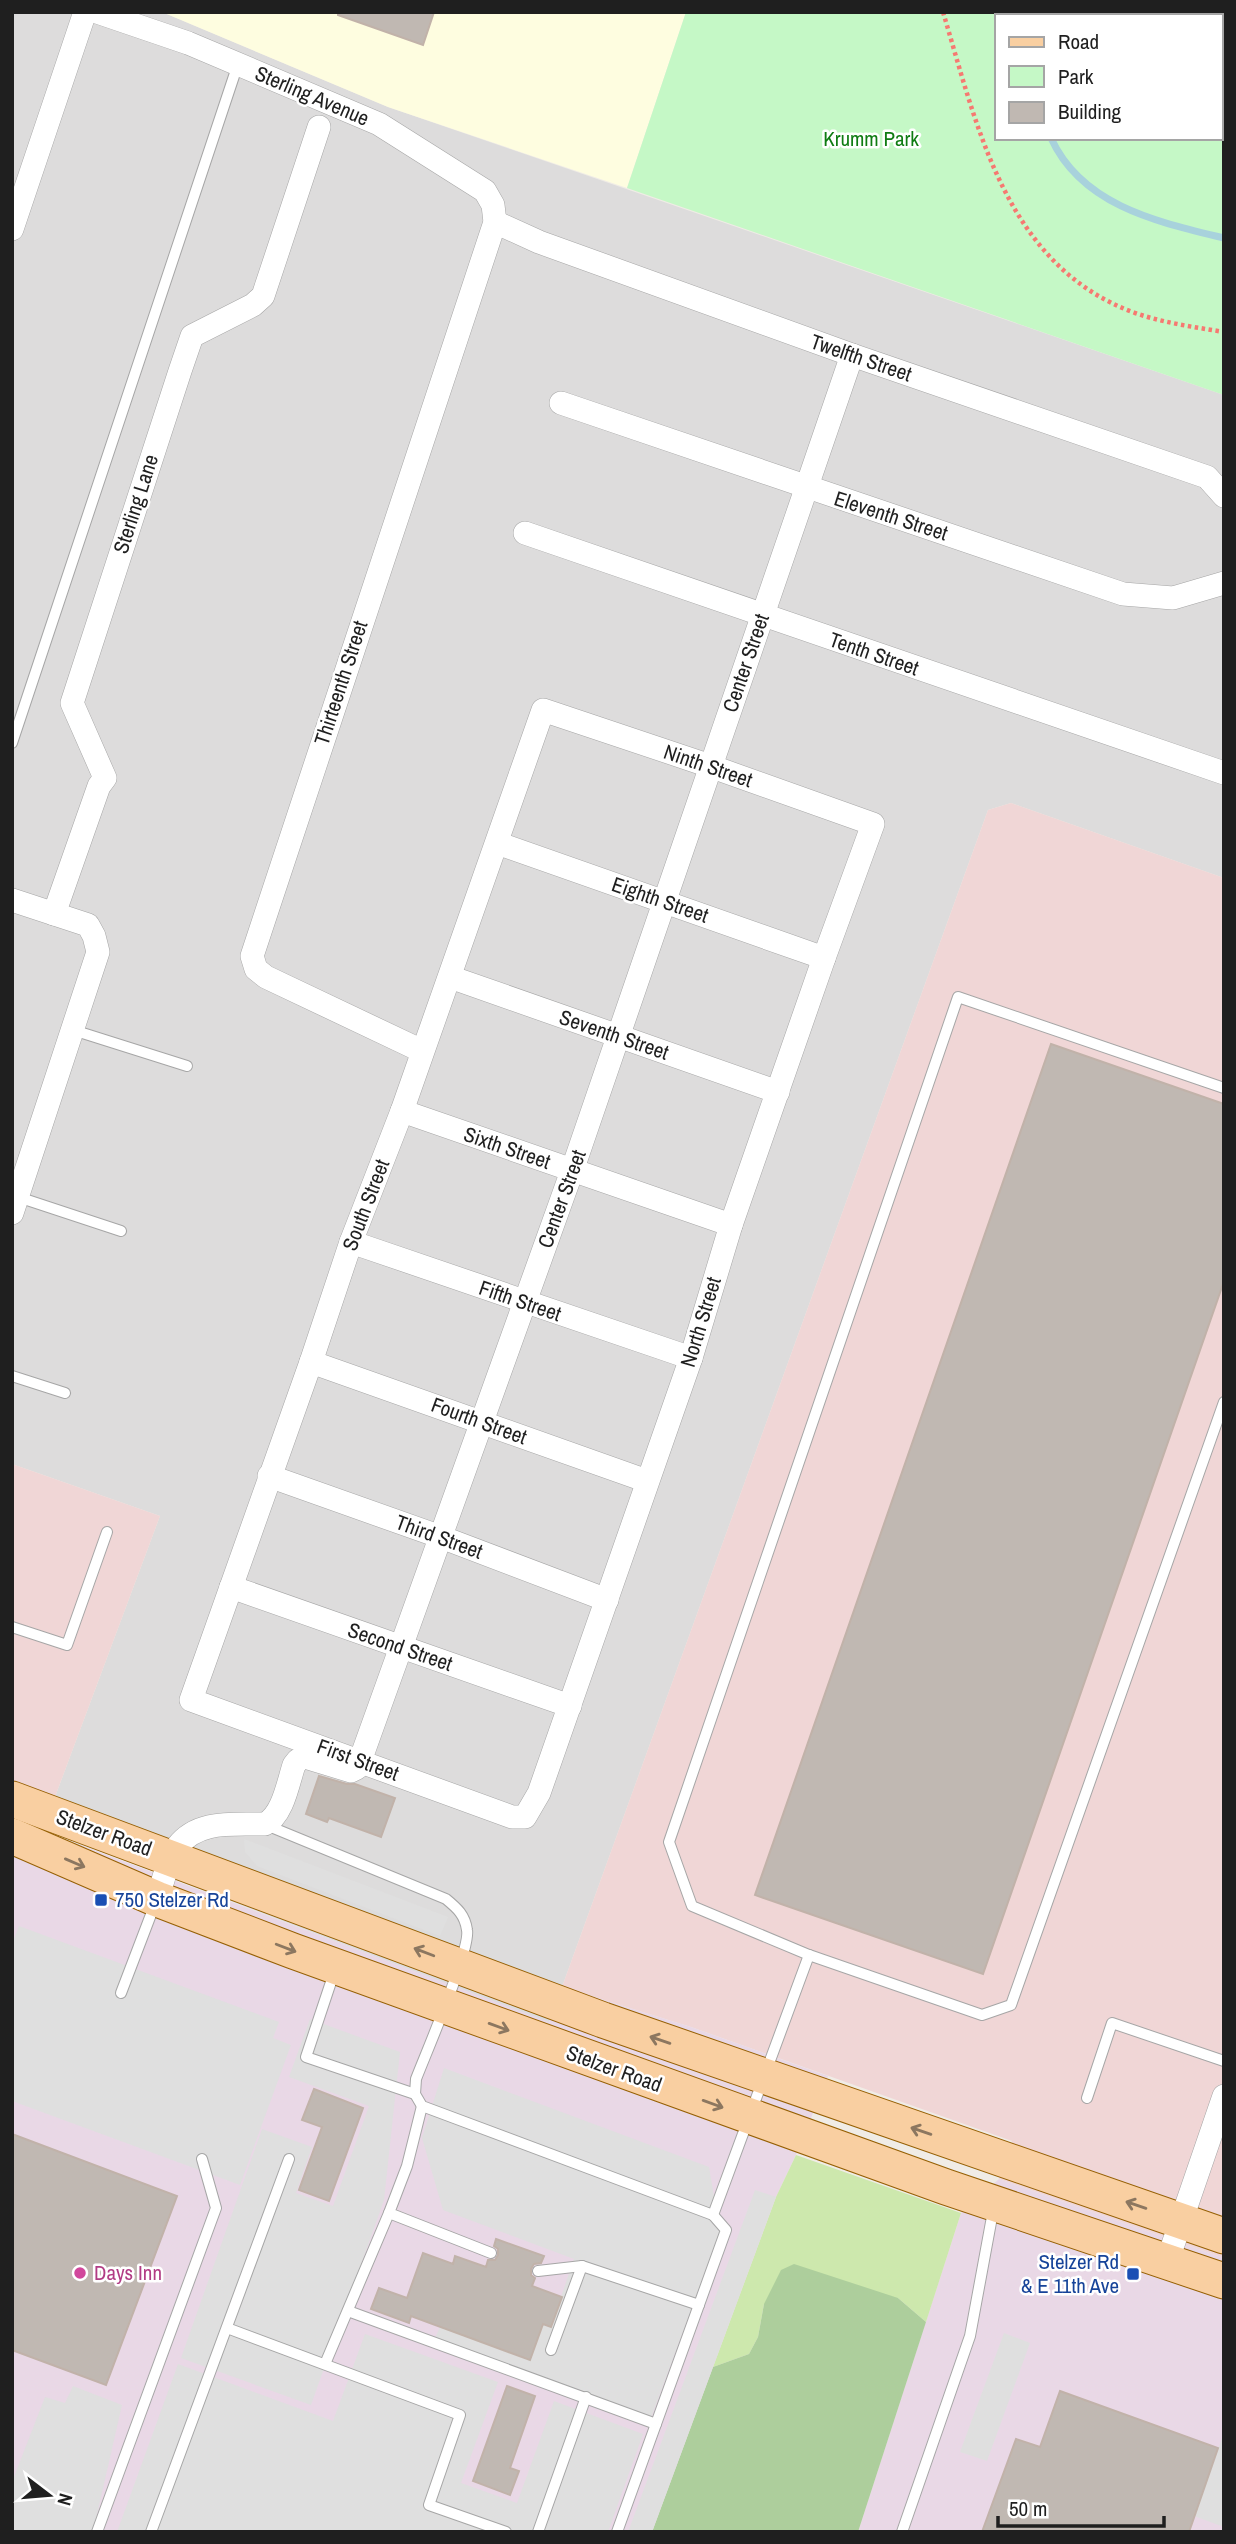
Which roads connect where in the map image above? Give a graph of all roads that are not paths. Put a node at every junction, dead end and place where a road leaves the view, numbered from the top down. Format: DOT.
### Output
graph roads {
  1 [pos="85,12"];
  2 [pos="97,12"];
  3 [pos="238,64"];
  4 [pos="319,127"];
  5 [pos="495,222"];
  6 [pos="12,229"];
  7 [pos="852,355"];
  8 [pos="561,403"];
  9 [pos="808,488"];
  10 [pos="1224,496"];
  11 [pos="525,533"];
  12 [pos="1224,583"];
  13 [pos="762,615"];
  14 [pos="543,710"];
  15 [pos="12,743"];
  16 [pos="710,766"];
  17 [pos="1224,773"];
  18 [pos="873,824"];
  19 [pos="497,842"];
  20 [pos="12,900"];
  21 [pos="665,902"];
  22 [pos="54,914"];
  23 [pos="824,958"];
  24 [pos="450,977"];
  25 [pos="73,1030"];
  26 [pos="619,1037"];
  27 [pos="422,1051"];
  28 [pos="187,1066"];
  29 [pos="1224,1088"];
  30 [pos="778,1092"];
  31 [pos="402,1111"];
  32 [pos="572,1171"];
  33 [pos="15,1205"];
  34 [pos="731,1225"];
  35 [pos="121,1231"];
  36 [pos="351,1242"];
  37 [pos="525,1303"];
  38 [pos="691,1359"];
  39 [pos="311,1362"];
  40 [pos="12,1376"];
  41 [pos="65,1393"];
  42 [pos="1224,1402"];
  43 [pos="482,1422"];
  44 [pos="269,1476"];
  45 [pos="647,1481"];
  46 [pos="107,1532"];
  47 [pos="441,1537"];
  48 [pos="231,1587"];
  49 [pos="607,1600"];
  50 [pos="12,1628"];
  51 [pos="400,1648"];
  52 [pos="191,1700"];
  53 [pos="570,1706"];
  54 [pos="360,1761"];
  55 [pos="12,1799"];
  56 [pos="525,1816"];
  57 [pos="265,1824"];
  58 [pos="12,1836"];
  59 [pos="172,1858"];
  60 [pos="157,1899"];
  61 [pos="810,1955"];
  62 [pos="459,1966"];
  63 [pos="336,1967"];
  64 [pos="121,1993"];
  65 [pos="443,2006"];
  66 [pos="1224,2062"];
  67 [pos="765,2076"];
  68 [pos="415,2094"];
  69 [pos="1224,2096"];
  70 [pos="1087,2098"];
  71 [pos="422,2106"];
  72 [pos="750,2118"];
  73 [pos="289,2159"];
  74 [pos="202,2160"];
  75 [pos="994,2204"];
  76 [pos="389,2213"];
  77 [pos="713,2215"];
  78 [pos="1181,2221"];
  79 [pos="1224,2236"];
  80 [pos="491,2253"];
  81 [pos="1167,2262"];
  82 [pos="582,2266"];
  83 [pos="538,2271"];
  84 [pos="1224,2281"];
  85 [pos="699,2305"];
  86 [pos="348,2311"];
  87 [pos="228,2328"];
  88 [pos="551,2350"];
  89 [pos="325,2364"];
  90 [pos="586,2397"];
  91 [pos="656,2424"];
  92 [pos="97,2532"];
  93 [pos="151,2532"];
  94 [pos="506,2532"];
  95 [pos="538,2532"];
  96 [pos="617,2532"];
  97 [pos="902,2532"];
  1 -- 6 [label="street"];
  2 -- 3 [label="street, Sterling Avenue"];
  3 -- 5 [label="street, Sterling Avenue"];
  3 -- 15 [label="lane"];
  4 -- 22 [label="street, Sterling Lane"];
  5 -- 7 [label="street, Twelfth Street"];
  5 -- 27 [label="street, Thirteenth Street"];
  7 -- 9 [label="street, Center Street"];
  7 -- 10 [label="street, Twelfth Street"];
  8 -- 9 [label="street, Eleventh Street"];
  9 -- 12 [label="street, Eleventh Street"];
  9 -- 13 [label="street, Center Street"];
  11 -- 13 [label="street, Tenth Street"];
  13 -- 16 [label="street, Center Street"];
  13 -- 17 [label="street, Tenth Street"];
  14 -- 16 [label="street, Ninth Street"];
  14 -- 19 [label="street, South Street"];
  16 -- 18 [label="street, Ninth Street"];
  16 -- 21 [label="street, Center Street"];
  18 -- 23 [label="street, North Street"];
  19 -- 21 [label="street, Eighth Street"];
  19 -- 24 [label="street, South Street"];
  20 -- 22 [label="street"];
  21 -- 23 [label="street, Eighth Street"];
  21 -- 26 [label="street, Center Street"];
  22 -- 25 [label="street"];
  23 -- 30 [label="street, North Street"];
  24 -- 26 [label="street, Seventh Street"];
  24 -- 27 [label="street, South Street"];
  25 -- 28 [label="lane"];
  25 -- 33 [label="street"];
  26 -- 30 [label="street, Seventh Street"];
  26 -- 32 [label="street, Center Street"];
  27 -- 31 [label="street, South Street"];
  29 -- 61 [label="lane"];
  30 -- 34 [label="street, North Street"];
  31 -- 32 [label="street, Sixth Street"];
  31 -- 36 [label="street, South Street"];
  32 -- 34 [label="street, Sixth Street"];
  32 -- 37 [label="street, Center Street"];
  33 -- 35 [label="lane"];
  34 -- 38 [label="street, North Street"];
  36 -- 37 [label="street, Fifth Street"];
  36 -- 39 [label="street, South Street"];
  37 -- 38 [label="street, Fifth Street"];
  37 -- 43 [label="street, Center Street"];
  38 -- 45 [label="street, North Street"];
  39 -- 43 [label="street, Fourth Street"];
  39 -- 44 [label="street, South Street"];
  40 -- 41 [label="lane"];
  42 -- 61 [label="lane"];
  43 -- 45 [label="street, Fourth Street"];
  43 -- 47 [label="street, Center Street"];
  44 -- 47 [label="street, Third Street"];
  44 -- 48 [label="street, South Street"];
  45 -- 49 [label="street, North Street"];
  46 -- 50 [label="lane"];
  47 -- 49 [label="street, Third Street"];
  47 -- 51 [label="street, Center Street"];
  48 -- 51 [label="street, Second Street"];
  48 -- 52 [label="street, South Street"];
  49 -- 53 [label="street, North Street"];
  51 -- 53 [label="street, Second Street"];
  51 -- 54 [label="street, Center Street"];
  52 -- 54 [label="street, First Street"];
  53 -- 56 [label="street, North Street"];
  54 -- 56 [label="street, First Street"];
  54 -- 57 [label="street"];
  55 -- 59 [label="main road, Stelzer Road"];
  57 -- 59 [label="street"];
  57 -- 62 [label="lane"];
  58 -- 60 [label="main road, Stelzer Road, one-way"];
  59 -- 60 [label="street"];
  62 -- 59 [label="main road, Stelzer Road, one-way"];
  60 -- 63 [label="main road, Stelzer Road, one-way"];
  60 -- 64 [label="lane"];
  61 -- 67 [label="lane"];
  62 -- 65 [label="lane"];
  67 -- 62 [label="main road, Stelzer Road, one-way"];
  63 -- 65 [label="main road, Stelzer Road"];
  63 -- 68 [label="lane"];
  65 -- 68 [label="lane"];
  65 -- 72 [label="main road, Stelzer Road, one-way"];
  66 -- 70 [label="lane"];
  67 -- 72 [label="lane"];
  78 -- 67 [label="main road, Stelzer Road, one-way"];
  68 -- 71 [label="lane"];
  69 -- 78 [label="street"];
  71 -- 76 [label="lane"];
  71 -- 77 [label="lane"];
  72 -- 75 [label="main road, Stelzer Road"];
  72 -- 77 [label="lane"];
  73 -- 87 [label="lane"];
  74 -- 92 [label="lane"];
  75 -- 81 [label="main road, Stelzer Road"];
  75 -- 97 [label="lane"];
  76 -- 80 [label="lane"];
  76 -- 86 [label="lane"];
  77 -- 85 [label="lane"];
  78 -- 79 [label="main road, Stelzer Road"];
  78 -- 81 [label="street"];
  81 -- 84 [label="main road, Stelzer Road"];
  82 -- 83 [label="lane"];
  82 -- 85 [label="lane"];
  82 -- 88 [label="lane"];
  85 -- 91 [label="lane"];
  86 -- 89 [label="lane"];
  86 -- 90 [label="lane"];
  87 -- 89 [label="lane"];
  87 -- 93 [label="lane"];
  89 -- 94 [label="lane"];
  90 -- 91 [label="lane"];
  90 -- 95 [label="lane"];
  91 -- 96 [label="lane"];
}
